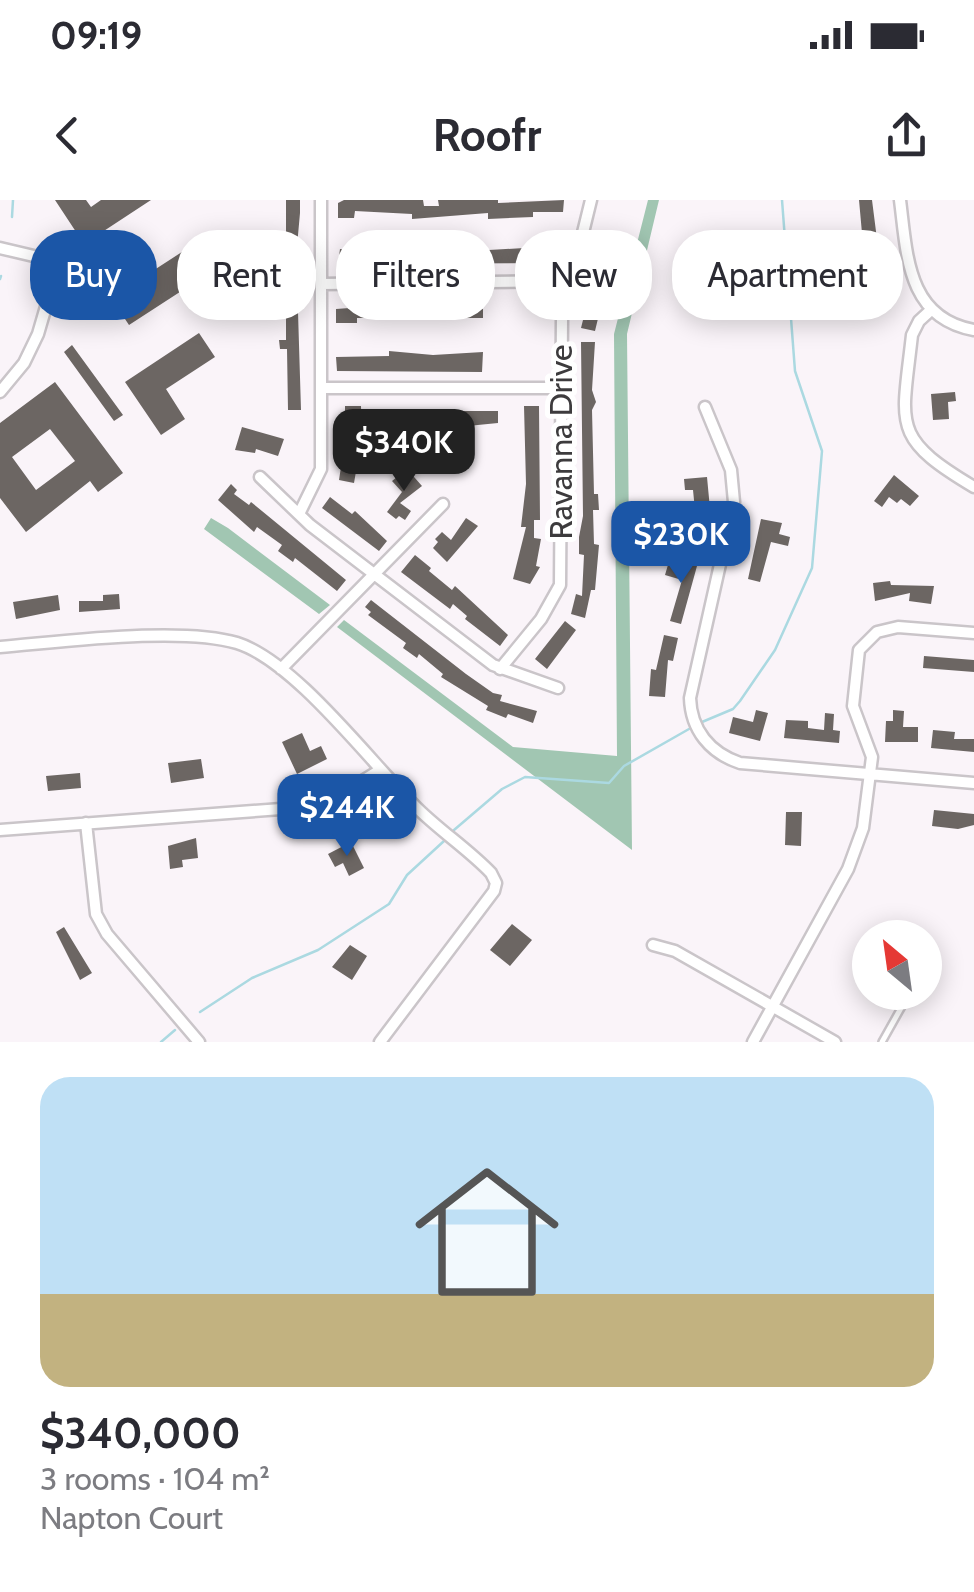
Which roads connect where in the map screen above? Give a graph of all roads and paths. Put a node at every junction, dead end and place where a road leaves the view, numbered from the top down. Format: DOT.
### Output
graph roads {
  1 [pos="321,200"];
  2 [pos="591,200"];
  3 [pos="900,200"];
  4 [pos="583,230"];
  5 [pos="0,248"];
  6 [pos="515,282"];
  7 [pos="321,284"];
  8 [pos="931,310"];
  9 [pos="562,320"];
  10 [pos="974,330"];
  11 [pos="322,388"];
  12 [pos="559,388"];
  13 [pos="0,392"];
  14 [pos="705,407"];
  15 [pos="260,477"];
  16 [pos="974,488"];
  17 [pos="443,504"];
  18 [pos="299,514"];
  19 [pos="373,574"];
  20 [pos="974,632"];
  21 [pos="0,647"];
  22 [pos="500,669"];
  23 [pos="282,670"];
  24 [pos="558,688"];
  25 [pos="380,770"];
  26 [pos="870,774"];
  27 [pos="974,782"];
  28 [pos="86,823"];
  29 [pos="0,830"];
  30 [pos="653,945"];
  31 [pos="772,1005"];
  32 [pos="900,1010"];
  33 [pos="199,1042"];
  34 [pos="380,1042"];
  35 [pos="753,1042"];
  36 [pos="835,1042"];
  37 [pos="882,1042"];
  1 -- 7 [label="street"];
  2 -- 4 [label="street, Ravanna Drive"];
  3 -- 8 [label="street"];
  5 -- 13 [label="street"];
  6 -- 7 [label="street"];
  7 -- 11 [label="street"];
  8 -- 10 [label="street"];
  8 -- 16 [label="street"];
  9 -- 12 [label="street, Ravanna Drive"];
  11 -- 12 [label="street"];
  11 -- 18 [label="street"];
  12 -- 22 [label="street, Ravanna Drive"];
  14 -- 26 [label="street"];
  15 -- 18 [label="street"];
  17 -- 19 [label="street"];
  18 -- 19 [label="street"];
  19 -- 22 [label="street"];
  19 -- 23 [label="street"];
  20 -- 26 [label="street"];
  21 -- 23 [label="street"];
  22 -- 24 [label="street"];
  23 -- 25 [label="street"];
  25 -- 28 [label="street"];
  25 -- 34 [label="street"];
  26 -- 27 [label="street"];
  26 -- 31 [label="street"];
  28 -- 29 [label="street"];
  28 -- 33 [label="street"];
  30 -- 31 [label="street"];
  31 -- 35 [label="street"];
  31 -- 36 [label="street"];
  32 -- 37 [label="lane"];
}
